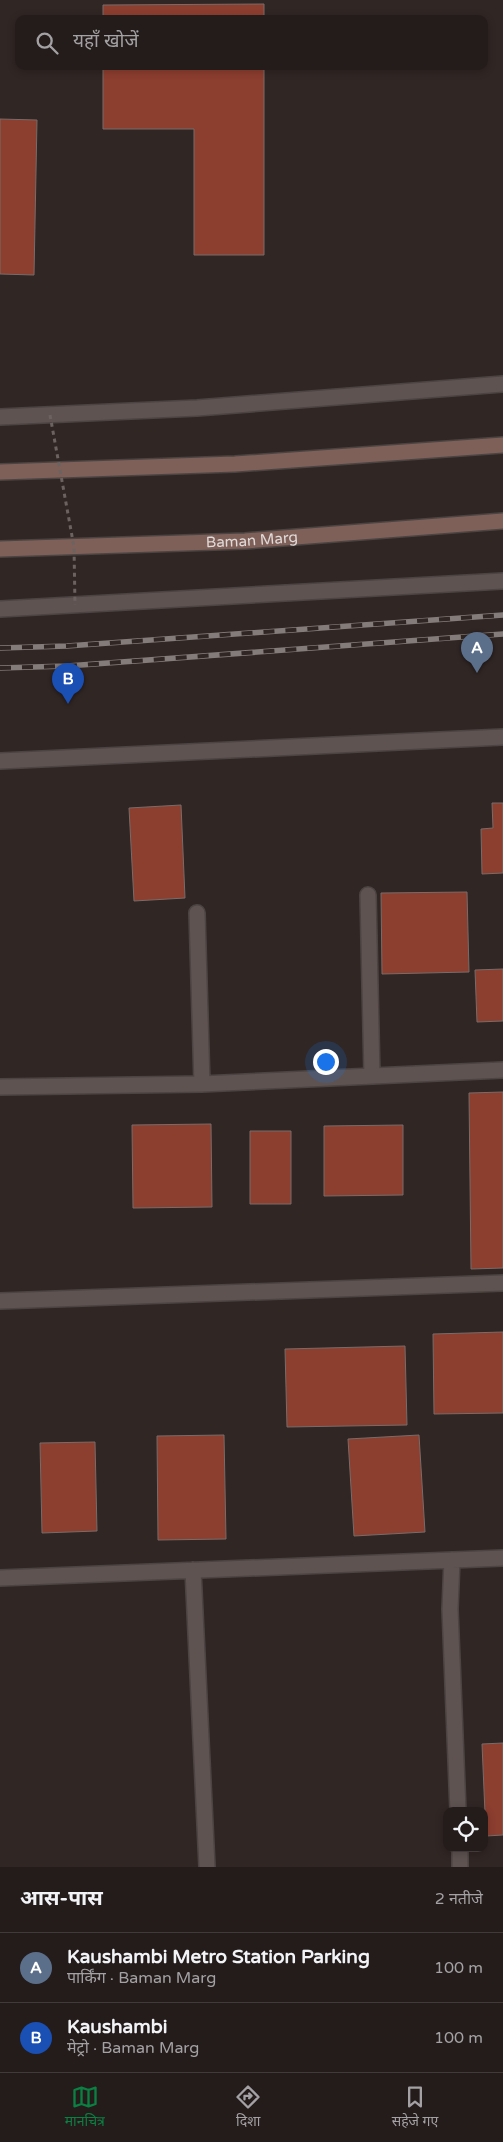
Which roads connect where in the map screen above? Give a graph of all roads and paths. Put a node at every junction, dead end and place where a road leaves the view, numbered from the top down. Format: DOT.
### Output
graph roads {
  1 [pos="503,384"];
  2 [pos="50,415"];
  3 [pos="0,417"];
  4 [pos="503,445"];
  5 [pos="60,470"];
  6 [pos="0,472"];
  7 [pos="503,521"];
  8 [pos="74,547"];
  9 [pos="0,549"];
  10 [pos="503,582"];
  11 [pos="75,605"];
  12 [pos="0,609"];
  13 [pos="503,736"];
  14 [pos="0,760"];
  15 [pos="368,895"];
  16 [pos="197,914"];
  17 [pos="503,1070"];
  18 [pos="372,1076"];
  19 [pos="202,1084"];
  20 [pos="0,1087"];
  21 [pos="503,1283"];
  22 [pos="0,1301"];
  23 [pos="503,1558"];
  24 [pos="452,1560"];
  25 [pos="193,1570"];
  26 [pos="0,1578"];
  27 [pos="458,1807"];
  28 [pos="460,1852"];
  29 [pos="207,1867"];
  30 [pos="460,1867"];
  1 -- 2 [label="street"];
  2 -- 3 [label="street"];
  2 -- 5 [label="path, bridge"];
  4 -- 5 [label="main road"];
  5 -- 6 [label="main road"];
  5 -- 8 [label="path, bridge"];
  7 -- 8 [label="main road, Baman Marg"];
  8 -- 9 [label="main road, Baman Marg"];
  8 -- 11 [label="path, bridge"];
  10 -- 11 [label="street"];
  11 -- 12 [label="street"];
  13 -- 14 [label="street"];
  15 -- 18 [label="street"];
  16 -- 19 [label="street"];
  17 -- 18 [label="street"];
  18 -- 19 [label="street"];
  19 -- 20 [label="street"];
  21 -- 22 [label="street"];
  23 -- 24 [label="street"];
  24 -- 25 [label="street"];
  24 -- 27 [label="street"];
  25 -- 26 [label="street"];
  25 -- 29 [label="street"];
  28 -- 30 [label="street"];
}
